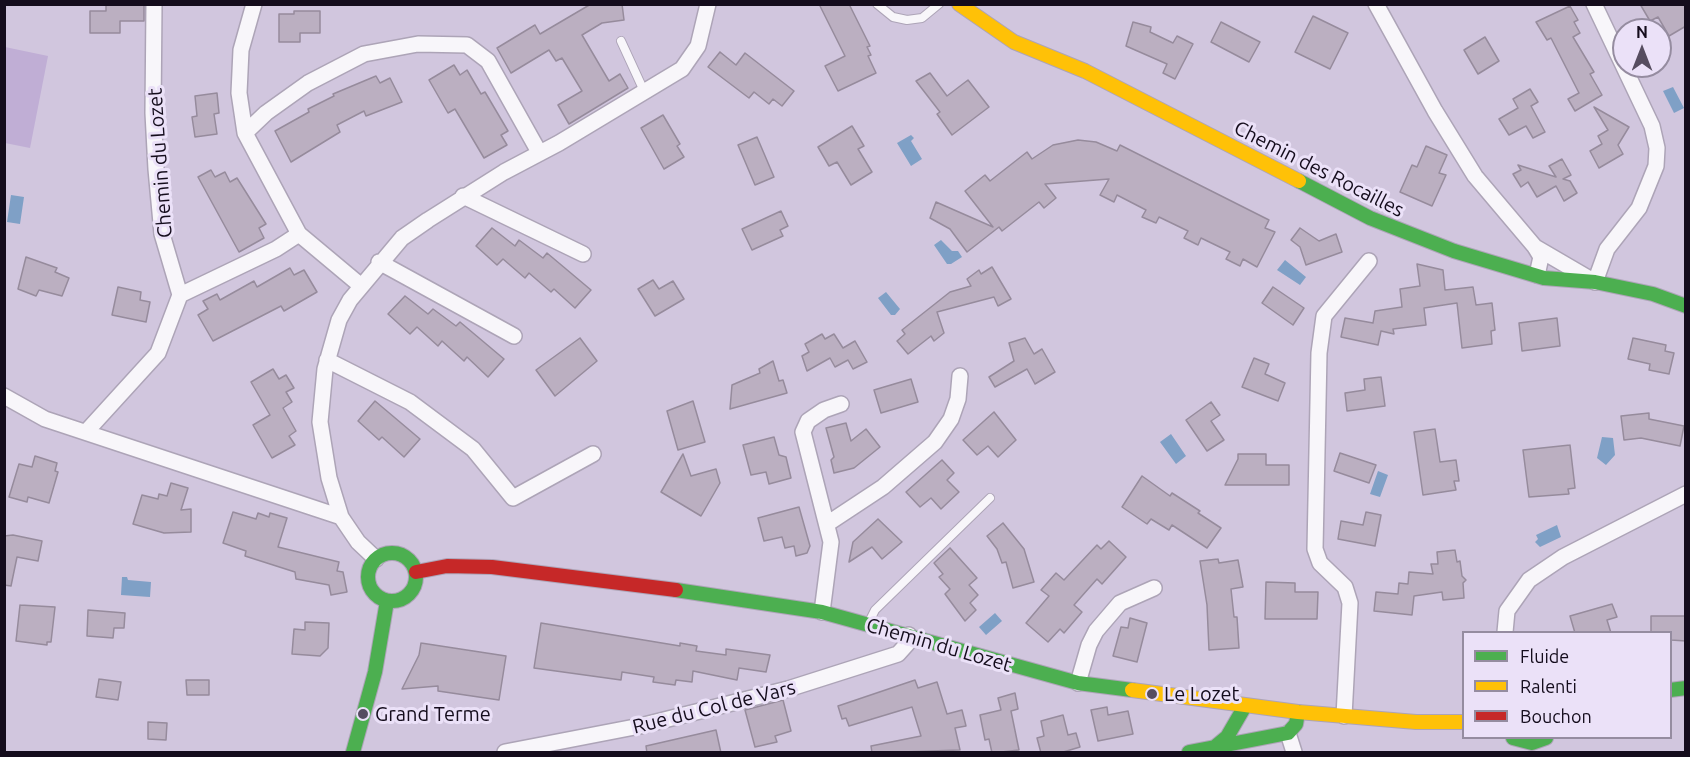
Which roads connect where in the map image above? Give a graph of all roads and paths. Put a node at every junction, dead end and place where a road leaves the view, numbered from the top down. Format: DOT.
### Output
graph roads {
  1 [pos="154,4"];
  2 [pos="254,4"];
  3 [pos="708,4"];
  4 [pos="878,4"];
  5 [pos="939,4"];
  6 [pos="959,4"];
  7 [pos="1376,4"];
  8 [pos="1594,4"];
  9 [pos="621,40"];
  10 [pos="644,91"];
  11 [pos="245,133"];
  12 [pos="539,152"];
  13 [pos="464,196"];
  14 [pos="299,234"];
  15 [pos="1535,247"];
  16 [pos="583,254"];
  17 [pos="1369,261"];
  18 [pos="379,262"];
  19 [pos="1537,275"];
  20 [pos="1595,282"];
  21 [pos="360,285"];
  22 [pos="180,295"];
  23 [pos="1686,306"];
  24 [pos="514,336"];
  25 [pos="327,360"];
  26 [pos="960,376"];
  27 [pos="4,396"];
  28 [pos="841,404"];
  29 [pos="86,432"];
  30 [pos="593,454"];
  31 [pos="1686,494"];
  32 [pos="990,498"];
  33 [pos="341,517"];
  34 [pos="827,524"];
  35 [pos="376,559"];
  36 [pos="416,572"];
  37 [pos="1154,588"];
  38 [pos="387,601"];
  39 [pos="822,612"];
  40 [pos="868,624"];
  41 [pos="1505,631"];
  42 [pos="909,635"];
  43 [pos="1078,683"];
  44 [pos="1245,706"];
  45 [pos="1298,712"];
  46 [pos="1344,716"];
  47 [pos="1462,722"];
  48 [pos="1288,733"];
  49 [pos="1517,739"];
  50 [pos="1536,744"];
  51 [pos="1215,747"];
  52 [pos="353,753"];
  53 [pos="505,753"];
  54 [pos="1189,753"];
  55 [pos="1294,753"];
  1 -- 22 [label="street, Chemin du Lozet"];
  2 -- 11 [label="street"];
  3 -- 10 [label="street"];
  4 -- 5 [label="lane"];
  6 -- 19 [label="street, Chemin des Rocailles"];
  7 -- 15 [label="street"];
  8 -- 20 [label="street"];
  9 -- 10 [label="lane"];
  10 -- 12 [label="street"];
  11 -- 12 [label="street"];
  11 -- 14 [label="street"];
  12 -- 13 [label="street"];
  13 -- 16 [label="street"];
  13 -- 18 [label="street"];
  14 -- 21 [label="street"];
  14 -- 22 [label="street"];
  15 -- 19 [label="street"];
  15 -- 20 [label="street"];
  17 -- 46 [label="street"];
  18 -- 21 [label="street"];
  18 -- 24 [label="street"];
  19 -- 20 [label="street, Chemin des Rocailles"];
  20 -- 23 [label="street, Chemin des Rocailles"];
  21 -- 25 [label="street"];
  22 -- 29 [label="street"];
  25 -- 30 [label="street"];
  25 -- 33 [label="street"];
  26 -- 34 [label="street"];
  27 -- 29 [label="street"];
  28 -- 34 [label="street"];
  29 -- 33 [label="street"];
  31 -- 41 [label="street"];
  32 -- 40 [label="lane"];
  33 -- 35 [label="street"];
  34 -- 39 [label="street"];
  35 -- 36 [label="street"];
  35 -- 38 [label="street"];
  36 -- 38 [label="street"];
  36 -- 39 [label="street, Chemin du Lozet"];
  37 -- 43 [label="street"];
  38 -- 52 [label="street"];
  39 -- 40 [label="street, Chemin du Lozet"];
  40 -- 42 [label="street, Chemin du Lozet"];
  42 -- 43 [label="street, Chemin du Lozet"];
  42 -- 53 [label="street, Rue du Col de Vars"];
  43 -- 44 [label="street, Chemin du Lozet"];
  44 -- 45 [label="street, Chemin du Lozet"];
  44 -- 51 [label="street"];
  45 -- 46 [label="street, Chemin du Lozet"];
  45 -- 48 [label="street"];
  46 -- 47 [label="street, Chemin du Lozet"];
  48 -- 51 [label="street"];
  48 -- 55 [label="street"];
  49 -- 50 [label="street"];
  51 -- 54 [label="street"];
}
